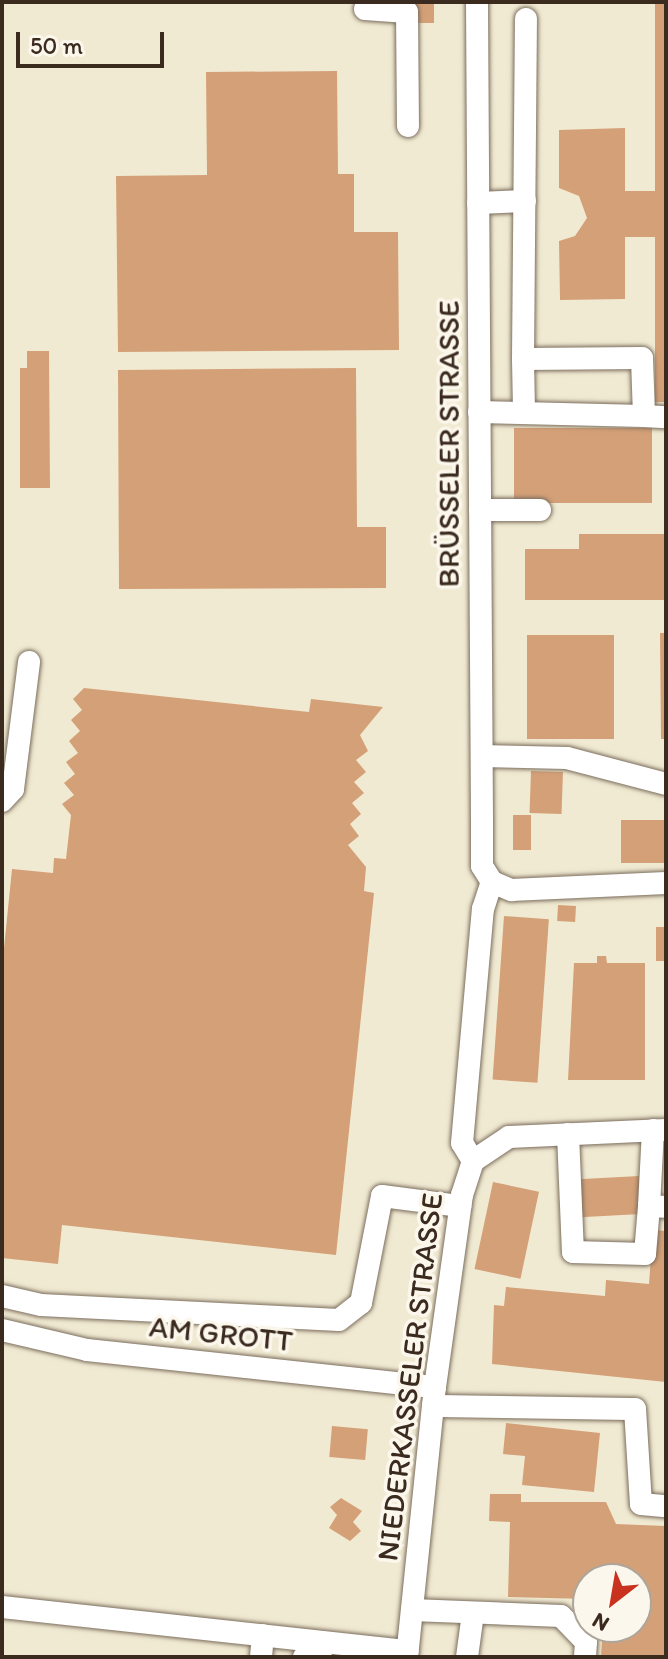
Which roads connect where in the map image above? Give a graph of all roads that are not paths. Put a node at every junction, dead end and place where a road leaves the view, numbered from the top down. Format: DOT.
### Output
graph roads {
  1 [pos="477,2"];
  2 [pos="365,9"];
  3 [pos="526,19"];
  4 [pos="408,126"];
  5 [pos="525,201"];
  6 [pos="478,203"];
  7 [pos="523,359"];
  8 [pos="524,411"];
  9 [pos="479,412"];
  10 [pos="655,416"];
  11 [pos="480,510"];
  12 [pos="540,510"];
  13 [pos="29,662"];
  14 [pos="482,756"];
  15 [pos="666,784"];
  16 [pos="2,801"];
  17 [pos="492,882"];
  18 [pos="666,883"];
  19 [pos="660,1130"];
  20 [pos="568,1134"];
  21 [pos="473,1161"];
  22 [pos="460,1206"];
  23 [pos="658,1206"];
  24 [pos="2,1296"];
  25 [pos="2,1330"];
  26 [pos="434,1397"];
  27 [pos="666,1506"];
  28 [pos="2,1607"];
  29 [pos="412,1610"];
  30 [pos="473,1613"];
  31 [pos="262,1646"];
  32 [pos="408,1654"];
  33 [pos="304,1657"];
  34 [pos="321,1657"];
  35 [pos="467,1657"];
  36 [pos="585,1657"];
  1 -- 6 [label="street, BRÜSSELER STRASSE"];
  2 -- 4 [label="street"];
  3 -- 5 [label="street"];
  5 -- 6 [label="street"];
  5 -- 7 [label="street"];
  6 -- 9 [label="street, BRÜSSELER STRASSE"];
  7 -- 8 [label="street"];
  7 -- 10 [label="street"];
  8 -- 9 [label="street"];
  8 -- 10 [label="street"];
  9 -- 11 [label="street, BRÜSSELER STRASSE"];
  11 -- 12 [label="street"];
  11 -- 14 [label="street, BRÜSSELER STRASSE"];
  13 -- 16 [label="street"];
  14 -- 15 [label="street"];
  14 -- 17 [label="street, BRÜSSELER STRASSE"];
  17 -- 18 [label="street"];
  17 -- 21 [label="street"];
  19 -- 20 [label="street, NIEDERKASSELER STRASSE"];
  19 -- 23 [label="street"];
  20 -- 21 [label="street, NIEDERKASSELER STRASSE"];
  20 -- 23 [label="street"];
  21 -- 22 [label="street, NIEDERKASSELER STRASSE"];
  22 -- 24 [label="street"];
  22 -- 26 [label="street, NIEDERKASSELER STRASSE"];
  25 -- 26 [label="street, AM GROTT"];
  26 -- 27 [label="street, AM GROTT"];
  26 -- 29 [label="street, NIEDERKASSELER STRASSE"];
  28 -- 31 [label="street"];
  29 -- 30 [label="street"];
  29 -- 32 [label="street, NIEDERKASSELER STRASSE"];
  30 -- 35 [label="street"];
  30 -- 36 [label="street"];
  31 -- 32 [label="street"];
  33 -- 34 [label="street"];
}
